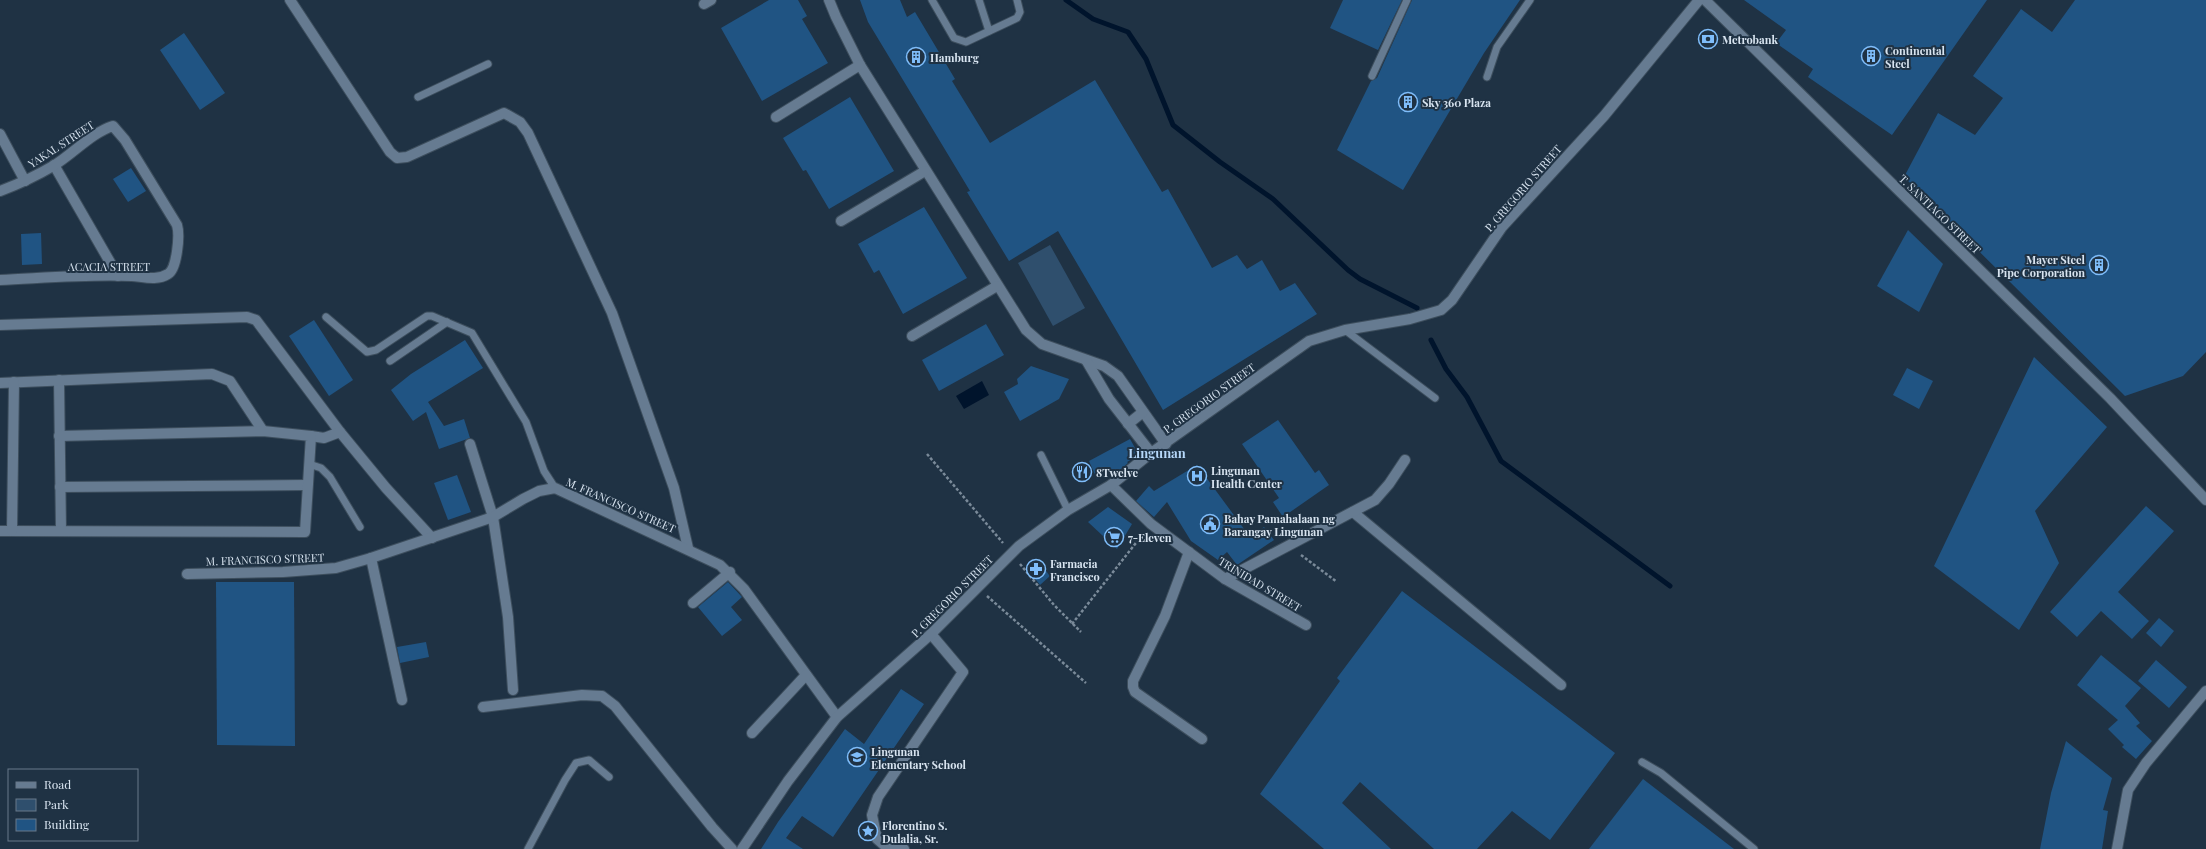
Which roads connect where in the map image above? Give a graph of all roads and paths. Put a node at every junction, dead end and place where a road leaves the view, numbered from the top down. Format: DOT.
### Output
graph roads {
  1 [pos="290,0"];
  2 [pos="829,0"];
  3 [pos="932,0"];
  4 [pos="979,0"];
  5 [pos="1017,0"];
  6 [pos="1407,0"];
  7 [pos="1530,0"];
  8 [pos="1699,0"];
  9 [pos="1704,0"];
  10 [pos="989,31"];
  11 [pos="488,64"];
  12 [pos="860,65"];
  13 [pos="1372,76"];
  14 [pos="1487,77"];
  15 [pos="418,97"];
  16 [pos="776,117"];
  17 [pos="113,126"];
  18 [pos="0,134"];
  19 [pos="54,166"];
  20 [pos="925,171"];
  21 [pos="25,181"];
  22 [pos="0,191"];
  23 [pos="841,221"];
  24 [pos="118,276"];
  25 [pos="0,280"];
  26 [pos="997,286"];
  27 [pos="326,317"];
  28 [pos="447,322"];
  29 [pos="0,325"];
  30 [pos="1345,330"];
  31 [pos="912,336"];
  32 [pos="1086,360"];
  33 [pos="390,361"];
  34 [pos="59,380"];
  35 [pos="14,382"];
  36 [pos="0,383"];
  37 [pos="1435,398"];
  38 [pos="1143,412"];
  39 [pos="1128,424"];
  40 [pos="263,431"];
  41 [pos="340,432"];
  42 [pos="59,436"];
  43 [pos="311,436"];
  44 [pos="470,444"];
  45 [pos="1166,444"];
  46 [pos="1151,453"];
  47 [pos="927,454"];
  48 [pos="1041,455"];
  49 [pos="1405,460"];
  50 [pos="309,464"];
  51 [pos="1111,484"];
  52 [pos="307,485"];
  53 [pos="60,487"];
  54 [pos="555,488"];
  55 [pos="2205,496"];
  56 [pos="1068,510"];
  57 [pos="1353,512"];
  58 [pos="493,517"];
  59 [pos="1151,524"];
  60 [pos="360,527"];
  61 [pos="0,531"];
  62 [pos="12,531"];
  63 [pos="61,531"];
  64 [pos="432,538"];
  65 [pos="1288,545"];
  66 [pos="688,548"];
  67 [pos="1189,552"];
  68 [pos="1011,554"];
  69 [pos="371,558"];
  70 [pos="730,572"];
  71 [pos="187,574"];
  72 [pos="1225,579"];
  73 [pos="1337,582"];
  74 [pos="977,587"];
  75 [pos="693,603"];
  76 [pos="1072,624"];
  77 [pos="1306,625"];
  78 [pos="1081,632"];
  79 [pos="931,634"];
  80 [pos="806,675"];
  81 [pos="1086,683"];
  82 [pos="1561,685"];
  83 [pos="513,690"];
  84 [pos="2206,691"];
  85 [pos="402,700"];
  86 [pos="483,707"];
  87 [pos="837,716"];
  88 [pos="752,733"];
  89 [pos="1202,739"];
  90 [pos="1642,762"];
  91 [pos="609,776"];
  92 [pos="884,847"];
  93 [pos="528,849"];
  94 [pos="732,849"];
  95 [pos="742,849"];
  96 [pos="904,849"];
  97 [pos="1754,849"];
  98 [pos="2117,849"];
  1 -- 66 [label="street"];
  2 -- 12 [label="street"];
  3 -- 10 [label="lane"];
  4 -- 10 [label="lane"];
  5 -- 10 [label="lane"];
  6 -- 13 [label="lane"];
  7 -- 14 [label="lane"];
  8 -- 30 [label="street, P. GREGORIO STREET"];
  9 -- 55 [label="street, T. SANTIAGO STREET"];
  11 -- 15 [label="lane"];
  12 -- 16 [label="street"];
  12 -- 20 [label="street"];
  17 -- 19 [label="street, YAKAL STREET"];
  17 -- 24 [label="street, ACACIA STREET"];
  18 -- 21 [label="street"];
  19 -- 21 [label="street, YAKAL STREET"];
  19 -- 24 [label="street"];
  20 -- 23 [label="street"];
  20 -- 26 [label="street"];
  21 -- 22 [label="street, YAKAL STREET"];
  24 -- 25 [label="street, ACACIA STREET"];
  26 -- 31 [label="street"];
  26 -- 32 [label="street"];
  27 -- 28 [label="lane"];
  28 -- 33 [label="lane"];
  28 -- 54 [label="lane"];
  29 -- 41 [label="street"];
  30 -- 37 [label="lane"];
  30 -- 45 [label="street, P. GREGORIO STREET"];
  32 -- 38 [label="street"];
  32 -- 39 [label="street"];
  34 -- 35 [label="street"];
  34 -- 40 [label="street"];
  34 -- 42 [label="street"];
  35 -- 36 [label="street"];
  35 -- 62 [label="street"];
  38 -- 39 [label="street"];
  38 -- 45 [label="street"];
  39 -- 46 [label="street"];
  40 -- 42 [label="street"];
  40 -- 43 [label="street"];
  41 -- 43 [label="street"];
  41 -- 64 [label="street"];
  42 -- 53 [label="street"];
  43 -- 50 [label="street"];
  44 -- 58 [label="street"];
  45 -- 46 [label="street, P. GREGORIO STREET"];
  46 -- 51 [label="street, P. GREGORIO STREET"];
  47 -- 68 [label="path"];
  48 -- 56 [label="lane"];
  49 -- 57 [label="street"];
  50 -- 52 [label="street"];
  50 -- 60 [label="lane"];
  51 -- 56 [label="street, P. GREGORIO STREET"];
  51 -- 59 [label="street, TRINIDAD STREET"];
  52 -- 53 [label="street"];
  52 -- 63 [label="street"];
  53 -- 63 [label="street"];
  54 -- 58 [label="street, M. FRANCISCO STREET"];
  54 -- 66 [label="street, M. FRANCISCO STREET"];
  56 -- 68 [label="street, P. GREGORIO STREET"];
  57 -- 65 [label="street"];
  57 -- 82 [label="street"];
  58 -- 64 [label="street, M. FRANCISCO STREET"];
  58 -- 83 [label="street"];
  59 -- 67 [label="street, TRINIDAD STREET"];
  59 -- 76 [label="path"];
  61 -- 62 [label="street"];
  62 -- 63 [label="street"];
  64 -- 69 [label="street, M. FRANCISCO STREET"];
  65 -- 72 [label="street"];
  65 -- 73 [label="path"];
  66 -- 70 [label="street, M. FRANCISCO STREET"];
  67 -- 72 [label="street, TRINIDAD STREET"];
  67 -- 89 [label="street"];
  68 -- 74 [label="street, P. GREGORIO STREET"];
  68 -- 76 [label="path"];
  69 -- 71 [label="street, M. FRANCISCO STREET"];
  69 -- 85 [label="street"];
  70 -- 75 [label="street"];
  70 -- 80 [label="street, M. FRANCISCO STREET"];
  72 -- 77 [label="street, TRINIDAD STREET"];
  74 -- 79 [label="street, P. GREGORIO STREET"];
  74 -- 81 [label="path"];
  76 -- 78 [label="path"];
  79 -- 87 [label="street, P. GREGORIO STREET"];
  79 -- 92 [label="street"];
  80 -- 87 [label="street, M. FRANCISCO STREET"];
  80 -- 88 [label="street"];
  84 -- 98 [label="street"];
  86 -- 94 [label="street"];
  87 -- 95 [label="street, P. GREGORIO STREET"];
  90 -- 97 [label="lane"];
  91 -- 93 [label="lane"];
  92 -- 96 [label="street"];
}
